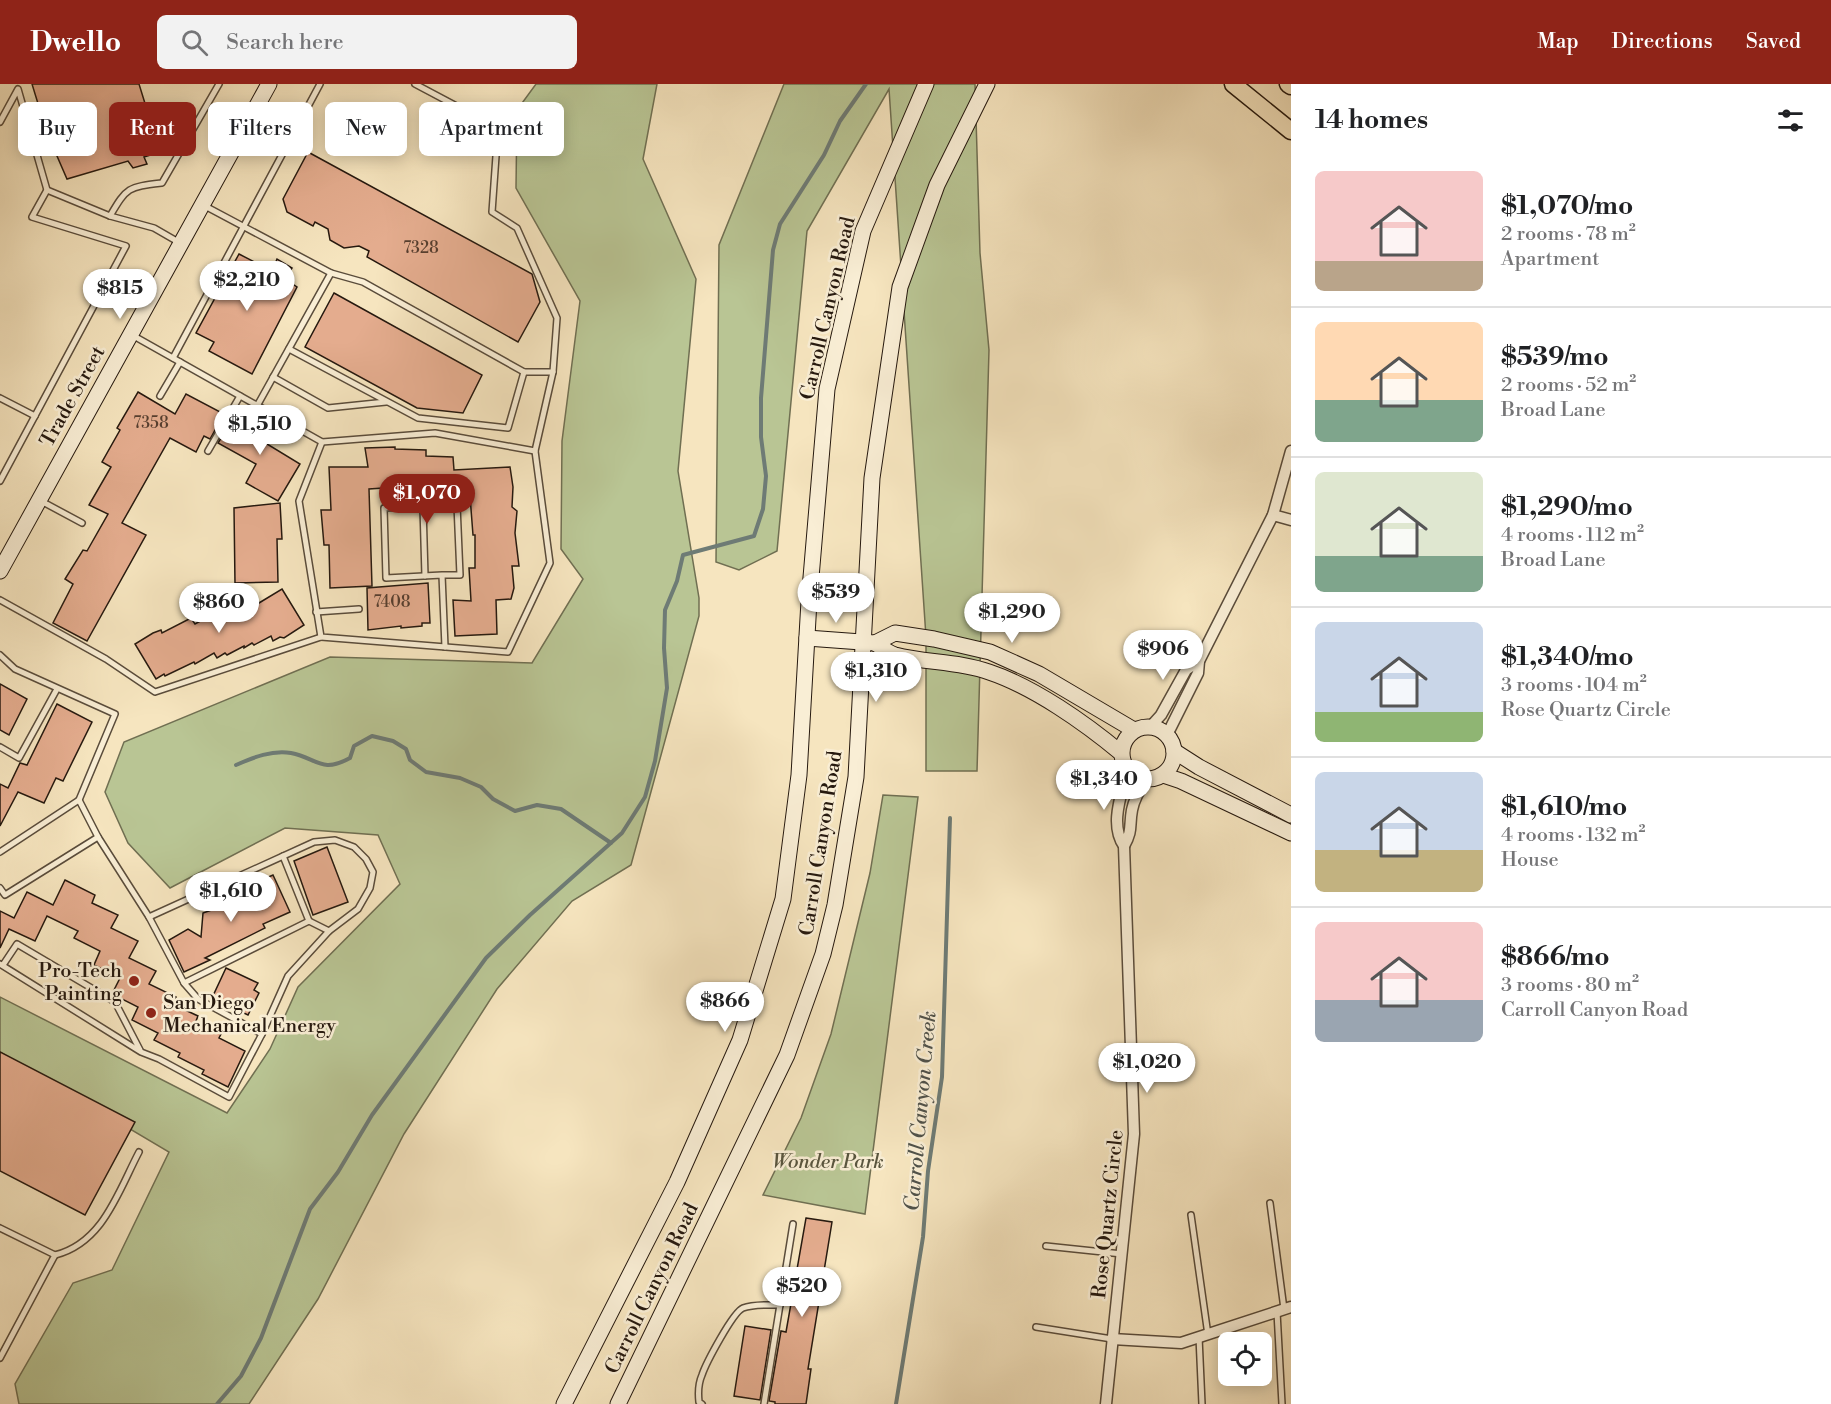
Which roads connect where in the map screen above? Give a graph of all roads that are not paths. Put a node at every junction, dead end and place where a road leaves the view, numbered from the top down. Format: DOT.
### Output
graph roads {
  1 [pos="219,84"];
  2 [pos="269,84"];
  3 [pos="320,84"];
  4 [pos="415,84"];
  5 [pos="926,84"];
  6 [pos="987,84"];
  7 [pos="1233,84"];
  8 [pos="17,87"];
  9 [pos="259,102"];
  10 [pos="311,102"];
  11 [pos="0,122"];
  12 [pos="1291,131"];
  13 [pos="229,156"];
  14 [pos="283,156"];
  15 [pos="47,190"];
  16 [pos="202,205"];
  17 [pos="110,216"];
  18 [pos="244,227"];
  19 [pos="181,244"];
  20 [pos="331,273"];
  21 [pos="131,334"];
  22 [pos="289,349"];
  23 [pos="172,358"];
  24 [pos="180,362"];
  25 [pos="524,372"];
  26 [pos="553,372"];
  27 [pos="273,377"];
  28 [pos="160,396"];
  29 [pos="240,396"];
  30 [pos="0,398"];
  31 [pos="388,402"];
  32 [pos="257,406"];
  33 [pos="34,416"];
  34 [pos="322,442"];
  35 [pos="208,451"];
  36 [pos="535,451"];
  37 [pos="1291,451"];
  38 [pos="0,481"];
  39 [pos="39,500"];
  40 [pos="423,507"];
  41 [pos="1273,515"];
  42 [pos="1291,520"];
  43 [pos="82,523"];
  44 [pos="0,571"];
  45 [pos="442,575"];
  46 [pos="425,576"];
  47 [pos="0,600"];
  48 [pos="359,609"];
  49 [pos="316,612"];
  50 [pos="321,637"];
  51 [pos="807,638"];
  52 [pos="869,643"];
  53 [pos="445,647"];
  54 [pos="1,658"];
  55 [pos="1199,661"];
  56 [pos="57,689"];
  57 [pos="1151,726"];
  58 [pos="1134,730"];
  59 [pos="1167,735"];
  60 [pos="0,747"];
  61 [pos="1174,751"];
  62 [pos="1121,753"];
  63 [pos="1127,770"];
  64 [pos="1163,775"];
  65 [pos="1146,780"];
  66 [pos="79,800"];
  67 [pos="1291,815"];
  68 [pos="1291,833"];
  69 [pos="98,837"];
  70 [pos="1124,846"];
  71 [pos="0,852"];
  72 [pos="283,856"];
  73 [pos="0,888"];
  74 [pos="149,917"];
  75 [pos="309,921"];
  76 [pos="329,931"];
  77 [pos="2,965"];
  78 [pos="184,983"];
  79 [pos="261,1034"];
  80 [pos="141,1052"];
  81 [pos="139,1152"];
  82 [pos="1270,1203"];
  83 [pos="1191,1215"];
  84 [pos="793,1224"];
  85 [pos="0,1228"];
  86 [pos="1046,1246"];
  87 [pos="1122,1254"];
  88 [pos="55,1255"];
  89 [pos="780,1305"];
  90 [pos="1284,1308"];
  91 [pos="1036,1327"];
  92 [pos="1204,1336"];
  93 [pos="1112,1339"];
  94 [pos="0,1358"];
  95 [pos="564,1404"];
  96 [pos="618,1404"];
  97 [pos="702,1404"];
  98 [pos="764,1404"];
  99 [pos="1106,1404"];
  100 [pos="1202,1404"];
  101 [pos="1282,1404"];
  1 -- 17 [label="lane"];
  2 -- 9 [label="main road, Trade Street"];
  3 -- 10 [label="lane"];
  4 -- 26 [label="lane"];
  5 -- 51 [label="main road, Carroll Canyon Road"];
  6 -- 52 [label="main road, Carroll Canyon Road"];
  7 -- 12 [label="main road"];
  8 -- 11 [label="lane"];
  8 -- 15 [label="lane"];
  13 -- 16 [label="main road, Trade Street"];
  14 -- 18 [label="lane"];
  15 -- 17 [label="lane"];
  15 -- 33 [label="lane"];
  16 -- 18 [label="lane"];
  16 -- 19 [label="main road, Trade Street"];
  17 -- 19 [label="lane"];
  18 -- 20 [label="lane"];
  18 -- 23 [label="lane"];
  19 -- 21 [label="main road, Trade Street"];
  20 -- 22 [label="lane"];
  20 -- 25 [label="lane"];
  21 -- 23 [label="lane"];
  21 -- 39 [label="main road, Trade Street"];
  22 -- 27 [label="lane"];
  22 -- 31 [label="lane"];
  23 -- 24 [label="lane"];
  24 -- 28 [label="lane"];
  24 -- 29 [label="lane"];
  25 -- 26 [label="lane"];
  25 -- 31 [label="lane"];
  26 -- 36 [label="lane"];
  27 -- 31 [label="lane"];
  27 -- 32 [label="lane"];
  29 -- 32 [label="lane"];
  29 -- 35 [label="lane"];
  30 -- 33 [label="lane"];
  32 -- 34 [label="lane"];
  33 -- 38 [label="lane"];
  34 -- 36 [label="lane"];
  34 -- 49 [label="lane"];
  36 -- 53 [label="lane"];
  37 -- 41 [label="street"];
  39 -- 43 [label="lane"];
  39 -- 44 [label="main road, Trade Street"];
  40 -- 45 [label="lane"];
  40 -- 46 [label="lane"];
  40 -- 46 [label="lane"];
  41 -- 42 [label="street"];
  41 -- 55 [label="street"];
  45 -- 46 [label="lane"];
  45 -- 53 [label="lane"];
  47 -- 50 [label="lane"];
  48 -- 49 [label="lane"];
  49 -- 50 [label="lane"];
  50 -- 53 [label="lane"];
  51 -- 52 [label="main road"];
  51 -- 95 [label="main road, Carroll Canyon Road"];
  52 -- 58 [label="main road"];
  52 -- 62 [label="main road"];
  52 -- 96 [label="main road, Carroll Canyon Road"];
  54 -- 56 [label="lane"];
  55 -- 57 [label="street"];
  55 -- 59 [label="street"];
  56 -- 60 [label="lane"];
  56 -- 66 [label="lane"];
  57 -- 58 [label="main road"];
  57 -- 59 [label="main road"];
  58 -- 62 [label="main road"];
  59 -- 61 [label="main road"];
  61 -- 64 [label="main road"];
  61 -- 67 [label="main road"];
  62 -- 63 [label="main road"];
  63 -- 65 [label="main road"];
  63 -- 70 [label="street, Rose Quartz Circle"];
  64 -- 65 [label="main road"];
  64 -- 68 [label="main road"];
  65 -- 70 [label="street, Rose Quartz Circle"];
  66 -- 69 [label="lane"];
  66 -- 71 [label="lane"];
  69 -- 73 [label="lane"];
  69 -- 74 [label="lane"];
  70 -- 87 [label="street, Rose Quartz Circle"];
  72 -- 74 [label="lane"];
  72 -- 75 [label="lane"];
  72 -- 76 [label="lane"];
  74 -- 78 [label="lane"];
  75 -- 76 [label="lane"];
  75 -- 78 [label="lane"];
  76 -- 79 [label="lane"];
  77 -- 80 [label="lane"];
  77 -- 80 [label="lane"];
  78 -- 79 [label="lane"];
  79 -- 80 [label="lane"];
  81 -- 88 [label="lane"];
  82 -- 90 [label="lane"];
  83 -- 92 [label="lane"];
  84 -- 89 [label="lane"];
  85 -- 88 [label="lane"];
  86 -- 87 [label="lane"];
  87 -- 93 [label="street, Rose Quartz Circle"];
  88 -- 94 [label="lane"];
  89 -- 97 [label="lane"];
  89 -- 98 [label="lane"];
  90 -- 92 [label="street"];
  90 -- 101 [label="lane"];
  91 -- 93 [label="lane"];
  92 -- 93 [label="street"];
  92 -- 100 [label="lane"];
  93 -- 99 [label="street, Rose Quartz Circle"];
}
